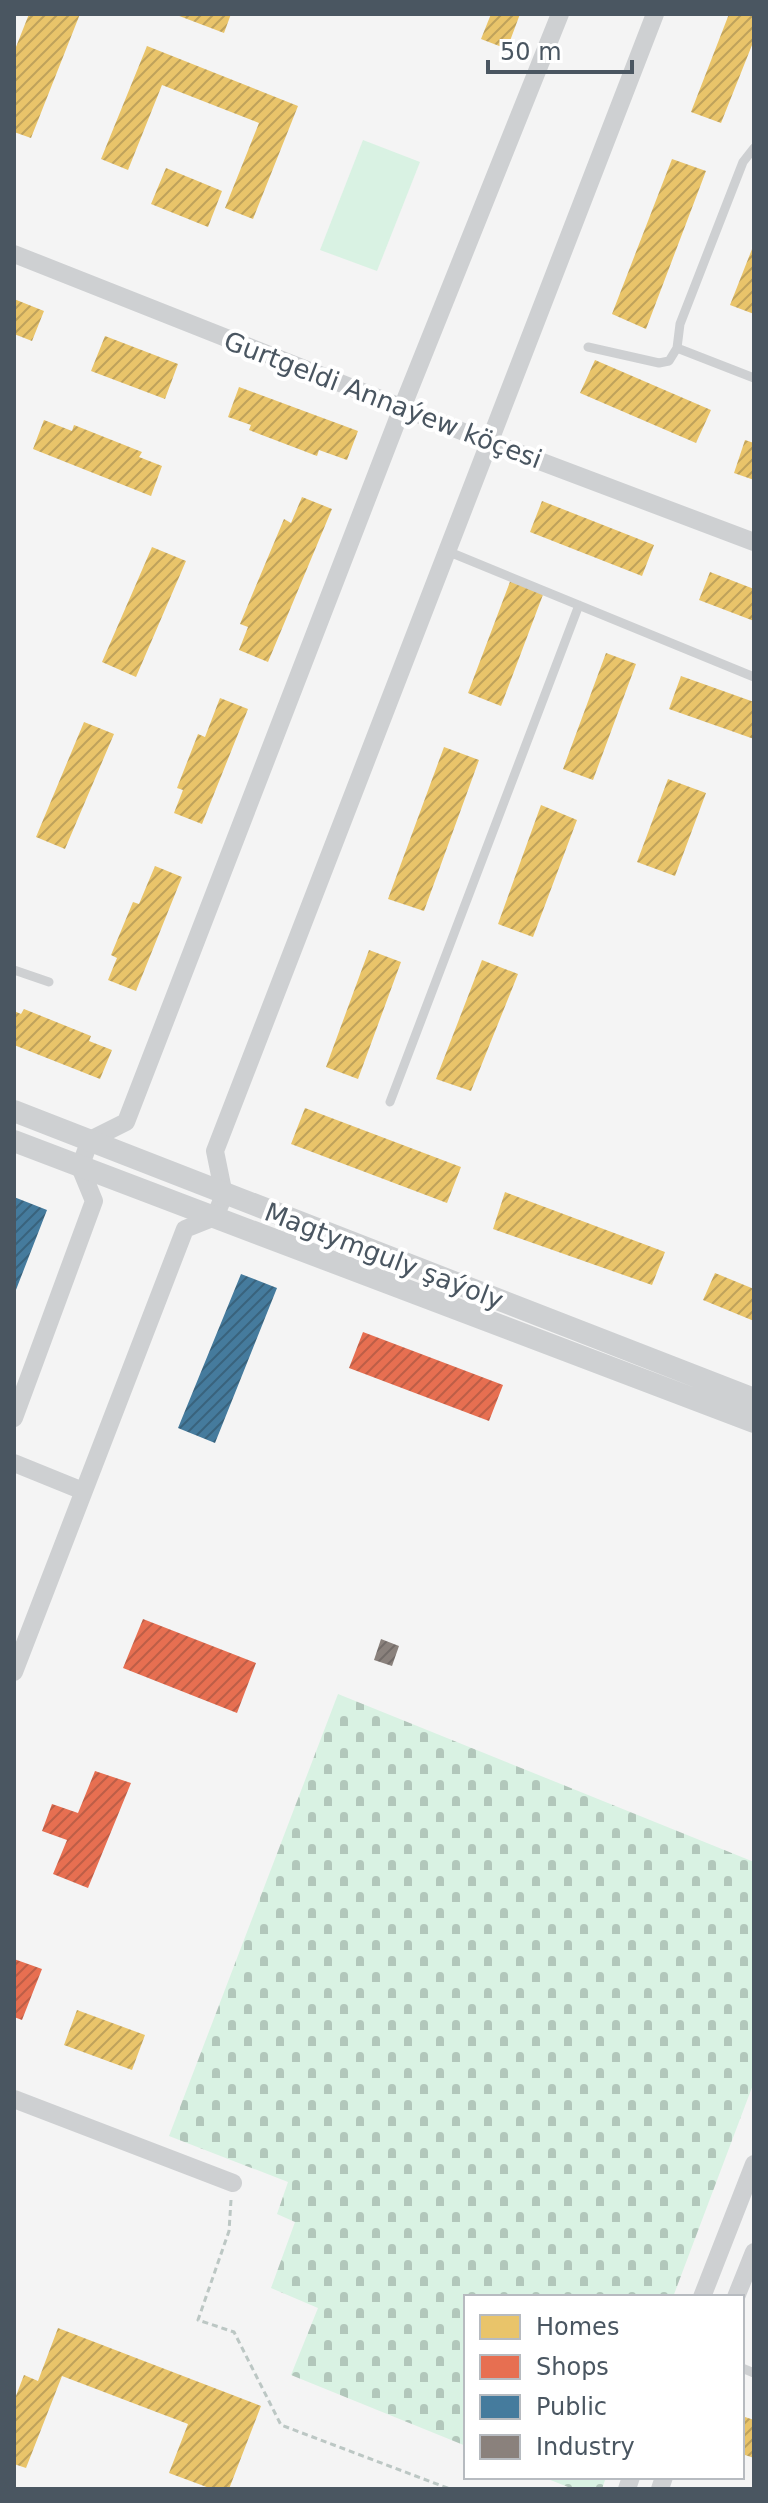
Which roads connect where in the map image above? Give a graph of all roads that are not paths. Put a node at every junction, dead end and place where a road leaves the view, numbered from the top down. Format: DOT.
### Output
graph roads {
  1 [pos="560,14"];
  2 [pos="655,14"];
  3 [pos="754,148"];
  4 [pos="14,254"];
  5 [pos="588,347"];
  6 [pos="677,348"];
  7 [pos="754,378"];
  8 [pos="402,408"];
  9 [pos="489,442"];
  10 [pos="754,542"];
  11 [pos="447,551"];
  12 [pos="579,605"];
  13 [pos="754,677"];
  14 [pos="14,970"];
  15 [pos="49,982"];
  16 [pos="390,1102"];
  17 [pos="14,1111"];
  18 [pos="90,1140"];
  19 [pos="14,1141"];
  20 [pos="80,1167"];
  21 [pos="224,1195"];
  22 [pos="215,1217"];
  23 [pos="754,1399"];
  24 [pos="14,1418"];
  25 [pos="754,1422"];
  26 [pos="14,1463"];
  27 [pos="83,1491"];
  28 [pos="14,1672"];
  29 [pos="14,2099"];
  30 [pos="754,2164"];
  31 [pos="233,2183"];
  32 [pos="754,2252"];
  33 [pos="703,2295"];
  34 [pos="737,2295"];
  1 -- 8 [label="street"];
  2 -- 9 [label="street"];
  3 -- 6 [label="lane"];
  4 -- 8 [label="street, Gurtgeldi Annaýew köçesi"];
  5 -- 6 [label="lane"];
  6 -- 7 [label="lane"];
  8 -- 9 [label="street, Gurtgeldi Annaýew köçesi"];
  8 -- 18 [label="street"];
  9 -- 10 [label="street, Gurtgeldi Annaýew köçesi"];
  9 -- 11 [label="street"];
  11 -- 12 [label="lane"];
  11 -- 21 [label="street"];
  12 -- 13 [label="lane"];
  12 -- 16 [label="lane"];
  14 -- 15 [label="lane"];
  17 -- 18 [label="street, Magtymguly şaýoly"];
  18 -- 20 [label="street"];
  18 -- 21 [label="street, Magtymguly şaýoly"];
  19 -- 20 [label="street, Magtymguly şaýoly"];
  20 -- 22 [label="street, Magtymguly şaýoly"];
  20 -- 24 [label="street"];
  21 -- 22 [label="street"];
  21 -- 23 [label="street, Magtymguly şaýoly"];
  22 -- 25 [label="street, Magtymguly şaýoly"];
  22 -- 27 [label="street"];
  26 -- 27 [label="street"];
  27 -- 28 [label="street"];
  29 -- 31 [label="street"];
  30 -- 33 [label="street"];
  32 -- 34 [label="street"];
}
